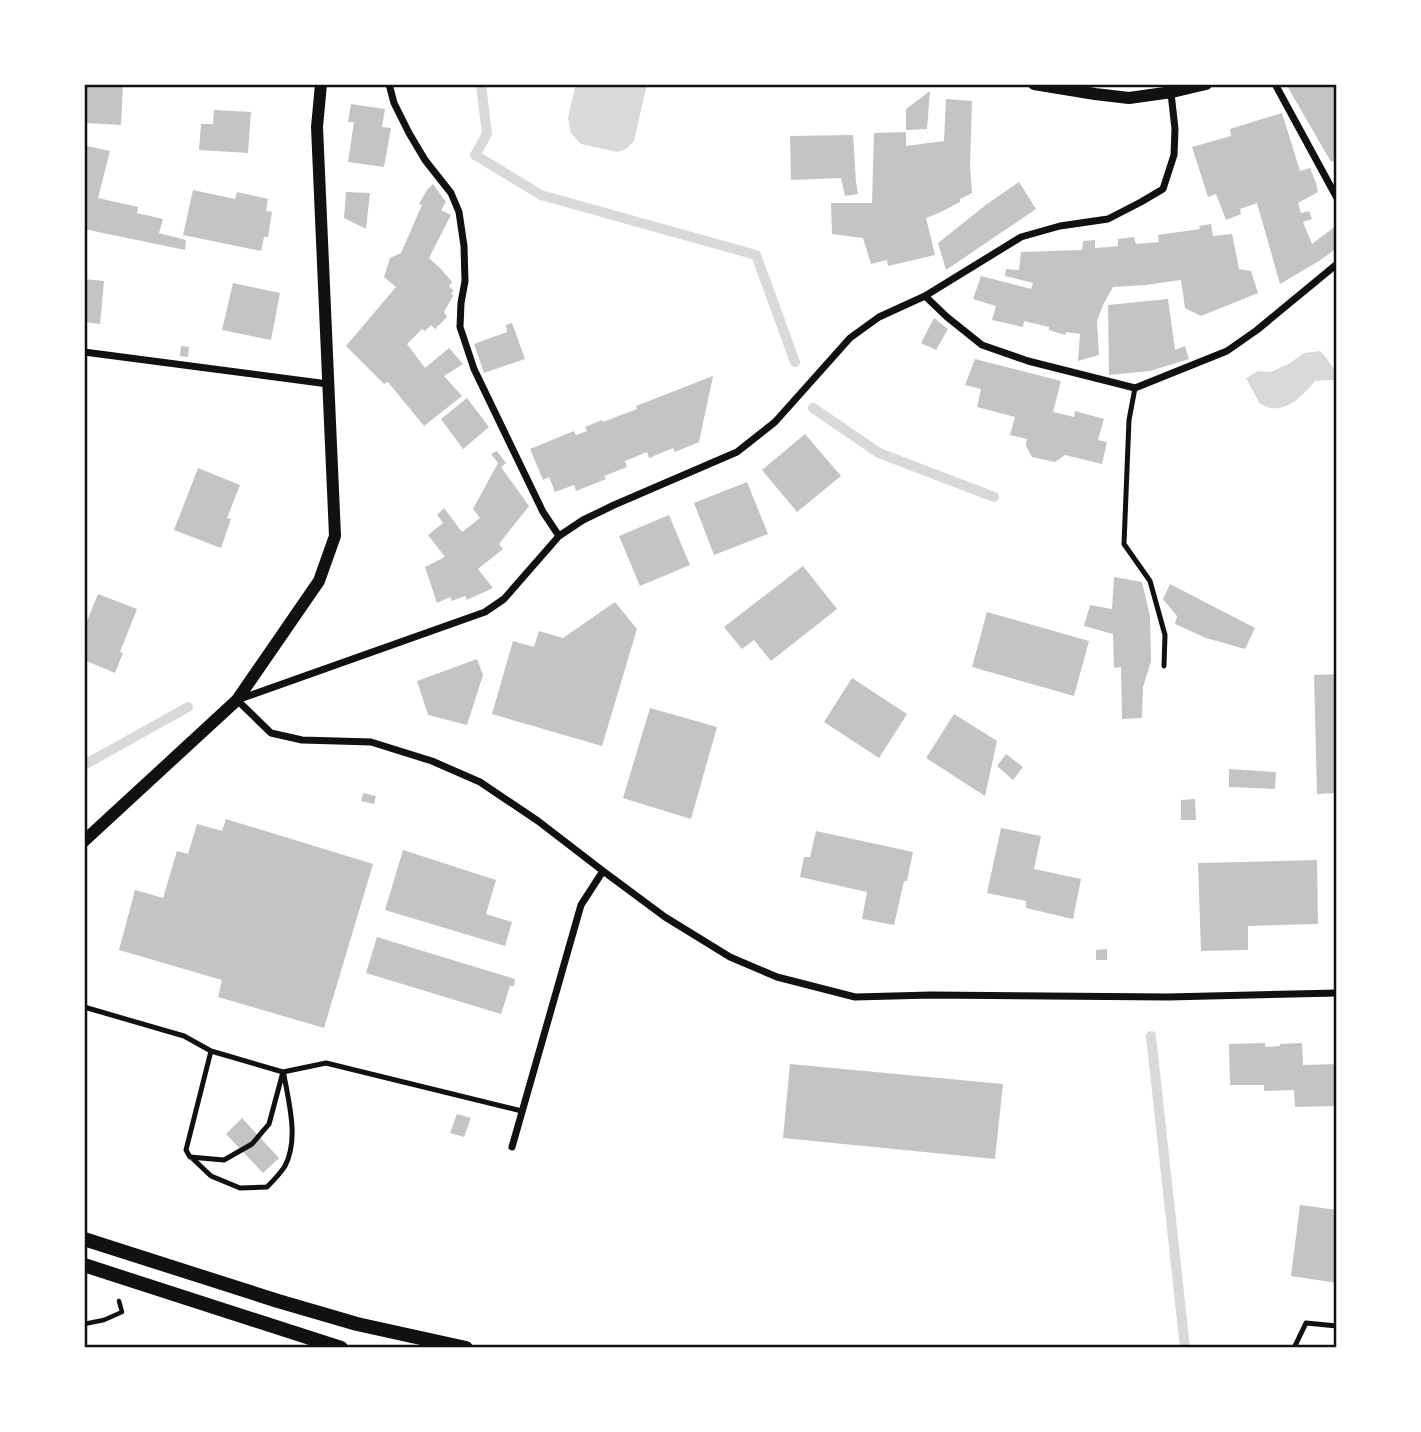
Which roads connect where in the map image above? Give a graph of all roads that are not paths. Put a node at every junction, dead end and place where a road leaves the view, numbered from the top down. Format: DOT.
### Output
graph roads {
  1 [pos="321,84"];
  2 [pos="388,84"];
  3 [pos="1034,84"];
  4 [pos="1206,84"];
  5 [pos="1275,84"];
  6 [pos="1171,88"];
  7 [pos="1337,198"];
  8 [pos="1337,264"];
  9 [pos="925,296"];
  10 [pos="84,352"];
  11 [pos="328,384"];
  12 [pos="1135,388"];
  13 [pos="559,536"];
  14 [pos="1164,666"];
  15 [pos="237,700"];
  16 [pos="84,841"];
  17 [pos="603,871"];
  18 [pos="1337,993"];
  19 [pos="84,1007"];
  20 [pos="211,1051"];
  21 [pos="283,1072"];
  22 [pos="522,1111"];
  23 [pos="512,1147"];
  24 [pos="190,1157"];
  25 [pos="84,1239"];
  26 [pos="84,1265"];
  27 [pos="1337,1326"];
  28 [pos="341,1348"];
  29 [pos="466,1348"];
  30 [pos="1294,1348"];
  1 -- 11 [label="street"];
  2 -- 13 [label="street"];
  3 -- 6 [label="street"];
  4 -- 6 [label="street"];
  5 -- 7 [label="street"];
  6 -- 9 [label="street"];
  8 -- 12 [label="street"];
  9 -- 12 [label="street"];
  9 -- 13 [label="street"];
  10 -- 11 [label="street"];
  11 -- 15 [label="street"];
  12 -- 14 [label="lane"];
  13 -- 15 [label="street"];
  15 -- 16 [label="street"];
  15 -- 17 [label="street"];
  17 -- 18 [label="street"];
  17 -- 22 [label="street"];
  19 -- 20 [label="lane"];
  20 -- 21 [label="lane"];
  20 -- 24 [label="lane"];
  21 -- 22 [label="lane"];
  21 -- 24 [label="lane"];
  21 -- 24 [label="lane"];
  22 -- 23 [label="street"];
  25 -- 29 [label="main road"];
  26 -- 28 [label="main road"];
  27 -- 30 [label="lane"];
}
